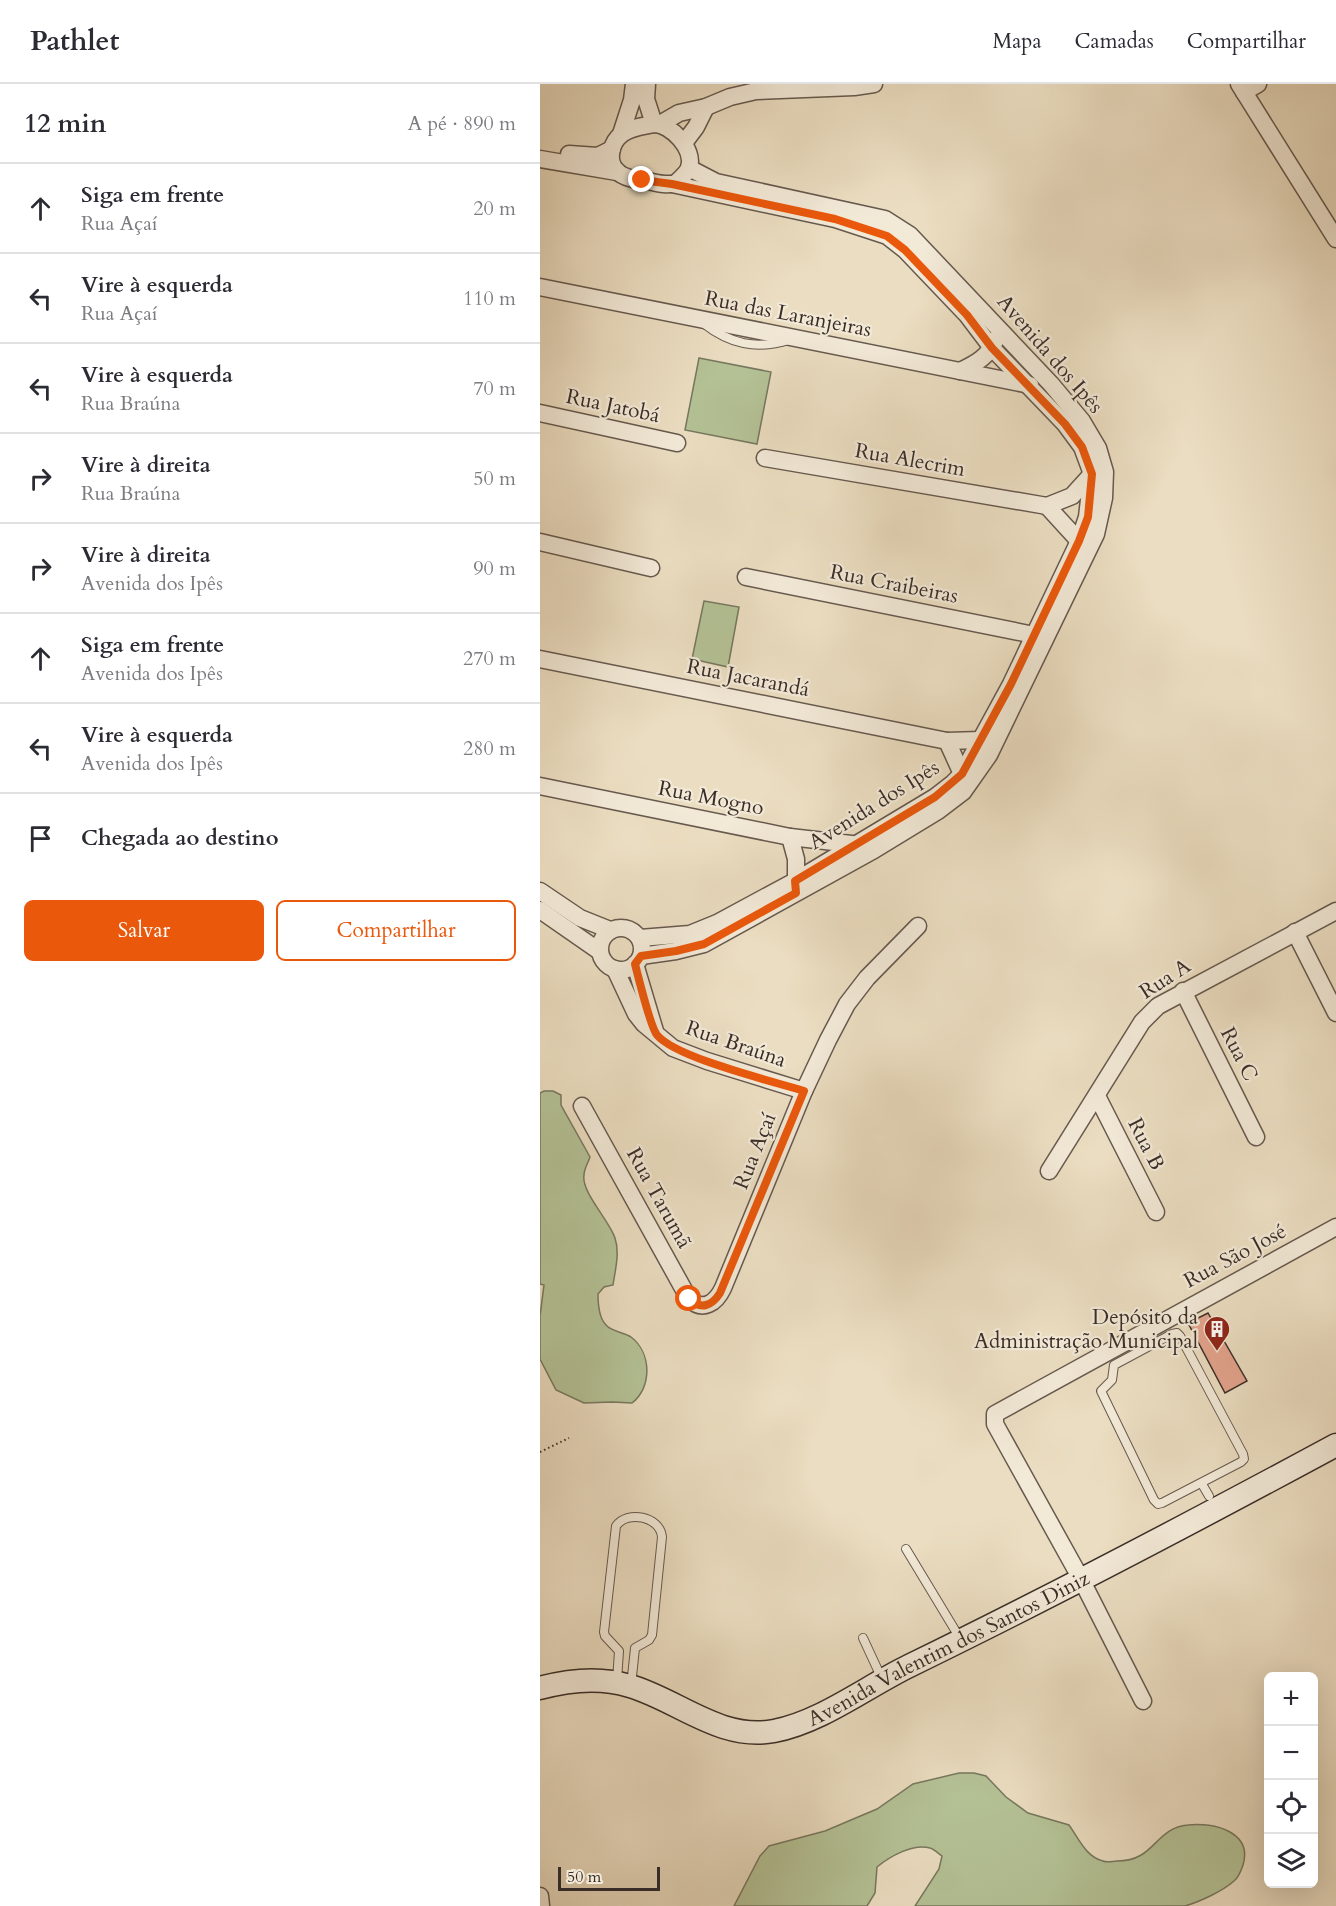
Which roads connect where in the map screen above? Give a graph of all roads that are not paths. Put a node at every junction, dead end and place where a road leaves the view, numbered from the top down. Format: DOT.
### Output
graph roads {
  1 [pos="634,84"];
  2 [pos="647,84"];
  3 [pos="874,84"];
  4 [pos="1247,87"];
  5 [pos="706,107"];
  6 [pos="657,124"];
  7 [pos="621,134"];
  8 [pos="684,143"];
  9 [pos="540,148"];
  10 [pos="612,149"];
  11 [pos="540,159"];
  12 [pos="689,168"];
  13 [pos="617,172"];
  14 [pos="672,184"];
  15 [pos="1336,239"];
  16 [pos="540,287"];
  17 [pos="1001,329"];
  18 [pos="992,348"];
  19 [pos="960,371"];
  20 [pos="1051,384"];
  21 [pos="1028,385"];
  22 [pos="540,413"];
  23 [pos="677,443"];
  24 [pos="765,458"];
  25 [pos="1092,474"];
  26 [pos="1047,507"];
  27 [pos="1079,541"];
  28 [pos="540,542"];
  29 [pos="651,568"];
  30 [pos="746,577"];
  31 [pos="1034,635"];
  32 [pos="540,659"];
  33 [pos="980,740"];
  34 [pos="946,741"];
  35 [pos="962,774"];
  36 [pos="540,786"];
  37 [pos="790,837"];
  38 [pos="858,844"];
  39 [pos="874,850"];
  40 [pos="796,887"];
  41 [pos="540,891"];
  42 [pos="540,910"];
  43 [pos="1336,911"];
  44 [pos="918,926"];
  45 [pos="610,930"];
  46 [pos="1295,932"];
  47 [pos="640,938"];
  48 [pos="599,951"];
  49 [pos="638,960"];
  50 [pos="615,969"];
  51 [pos="1183,992"];
  52 [pos="1336,1013"];
  53 [pos="656,1034"];
  54 [pos="804,1091"];
  55 [pos="1097,1096"];
  56 [pos="582,1106"];
  57 [pos="1256,1137"];
  58 [pos="1049,1171"];
  59 [pos="1156,1212"];
  60 [pos="1336,1227"];
  61 [pos="701,1306"];
  62 [pos="1336,1445"];
  63 [pos="1209,1496"];
  64 [pos="906,1549"];
  65 [pos="1081,1579"];
  66 [pos="862,1638"];
  67 [pos="961,1640"];
  68 [pos="882,1679"];
  69 [pos="624,1684"];
  70 [pos="540,1688"];
  71 [pos="1143,1701"];
  1 -- 7 [label="street"];
  2 -- 6 [label="street"];
  3 -- 5 [label="street"];
  4 -- 15 [label="street"];
  5 -- 6 [label="street"];
  5 -- 8 [label="street"];
  6 -- 7 [label="street"];
  6 -- 8 [label="street"];
  7 -- 10 [label="street"];
  8 -- 12 [label="street"];
  9 -- 10 [label="street"];
  10 -- 13 [label="street"];
  11 -- 13 [label="street, Avenida dos Ipês"];
  12 -- 14 [label="street"];
  12 -- 17 [label="street, Avenida dos Ipês"];
  13 -- 14 [label="street, Avenida dos Ipês"];
  14 -- 18 [label="street, Avenida dos Ipês"];
  16 -- 19 [label="street, Rua das Laranjeiras"];
  17 -- 18 [label="street"];
  17 -- 20 [label="street, Avenida dos Ipês"];
  18 -- 19 [label="street"];
  18 -- 21 [label="street, Avenida dos Ipês"];
  19 -- 21 [label="street, Rua das Laranjeiras"];
  20 -- 21 [label="street, Rua das Laranjeiras"];
  20 -- 39 [label="street, Avenida dos Ipês"];
  21 -- 25 [label="street, Avenida dos Ipês"];
  22 -- 23 [label="street, Rua Jatobá"];
  24 -- 26 [label="street, Rua Alecrim"];
  25 -- 26 [label="street"];
  25 -- 27 [label="street, Avenida dos Ipês"];
  26 -- 27 [label="street"];
  27 -- 31 [label="street, Avenida dos Ipês"];
  28 -- 29 [label="street"];
  30 -- 31 [label="street, Rua Craibeiras"];
  31 -- 33 [label="street, Avenida dos Ipês"];
  32 -- 34 [label="street, Rua Jacarandá"];
  33 -- 34 [label="street, Rua Jacarandá"];
  33 -- 35 [label="street, Avenida dos Ipês"];
  34 -- 35 [label="street"];
  35 -- 38 [label="street, Avenida dos Ipês"];
  36 -- 37 [label="street, Rua Mogno"];
  37 -- 38 [label="street, Rua Mogno"];
  37 -- 40 [label="street"];
  38 -- 39 [label="street, Rua Mogno"];
  38 -- 40 [label="street, Avenida dos Ipês"];
  39 -- 40 [label="street, Avenida dos Ipês"];
  40 -- 47 [label="street, Avenida dos Ipês"];
  40 -- 49 [label="street, Avenida dos Ipês"];
  41 -- 45 [label="street, Avenida dos Ipês"];
  42 -- 48 [label="street"];
  43 -- 46 [label="street, Rua A"];
  44 -- 54 [label="street, Rua Açaí"];
  45 -- 47 [label="street, Avenida dos Ipês"];
  45 -- 48 [label="street"];
  46 -- 51 [label="street, Rua A"];
  46 -- 52 [label="street"];
  47 -- 49 [label="street"];
  48 -- 50 [label="street"];
  49 -- 50 [label="street, Avenida dos Ipês"];
  49 -- 53 [label="street, Rua Braúna"];
  50 -- 53 [label="street, Rua Braúna"];
  51 -- 55 [label="street, Rua A"];
  51 -- 57 [label="street, Rua C"];
  53 -- 54 [label="street, Rua Braúna"];
  54 -- 61 [label="street, Rua Açaí"];
  55 -- 58 [label="street, Rua A"];
  55 -- 59 [label="street, Rua B"];
  56 -- 61 [label="street, Rua Tarumã"];
  60 -- 65 [label="street, Rua São José"];
  62 -- 63 [label="street, Avenida Valentim dos Santos Diniz"];
  63 -- 63 [label="lane"];
  63 -- 65 [label="street, Avenida Valentim dos Santos Diniz"];
  64 -- 67 [label="lane"];
  65 -- 67 [label="street, Avenida Valentim dos Santos Diniz"];
  65 -- 71 [label="street"];
  66 -- 68 [label="lane"];
  67 -- 68 [label="street, Avenida Valentim dos Santos Diniz"];
  68 -- 69 [label="street, Avenida Valentim dos Santos Diniz"];
  69 -- 69 [label="lane"];
  69 -- 70 [label="street, Avenida Valentim dos Santos Diniz"];
}
